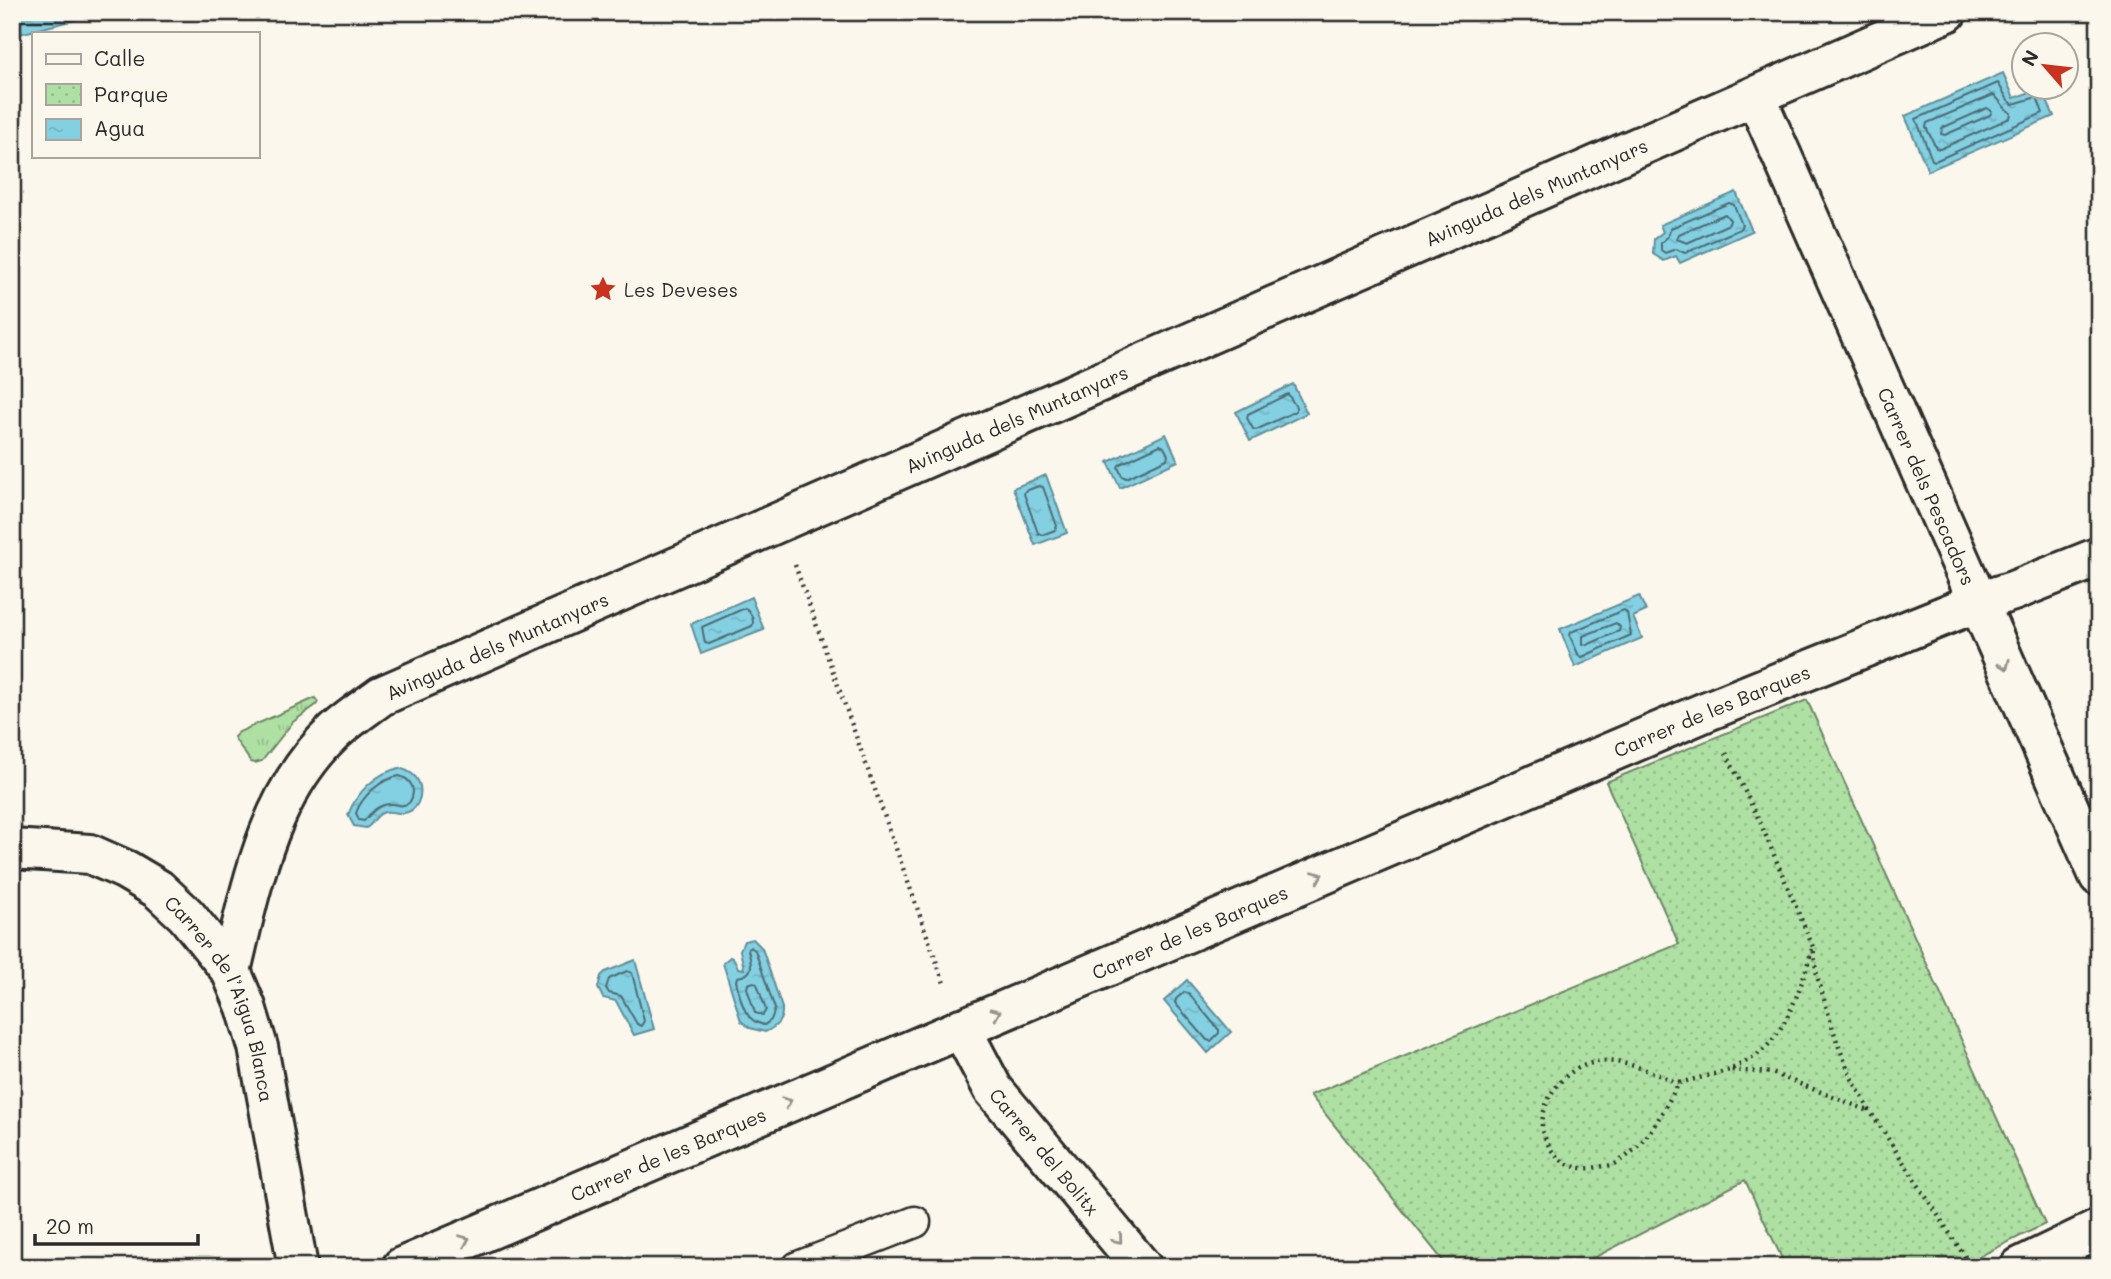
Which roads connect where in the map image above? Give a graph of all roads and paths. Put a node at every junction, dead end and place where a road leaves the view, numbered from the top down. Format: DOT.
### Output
graph roads {
  1 [pos="1947,12"];
  2 [pos="1756,97"];
  3 [pos="779,522"];
  4 [pos="2099,557"];
  5 [pos="1978,602"];
  6 [pos="1705,712"];
  7 [pos="12,849"];
  8 [pos="2099,876"];
  9 [pos="1813,947"];
  10 [pos="231,971"];
  11 [pos="961,1028"];
  12 [pos="1730,1070"];
  13 [pos="1679,1083"];
  14 [pos="1870,1111"];
  15 [pos="915,1222"];
  16 [pos="2099,1229"];
  17 [pos="298,1267"];
  18 [pos="402,1267"];
  19 [pos="798,1267"];
  20 [pos="1142,1267"];
  21 [pos="1972,1267"];
  22 [pos="2020,1267"];
  1 -- 2 [label="street, Avinguda dels Muntanyars"];
  2 -- 3 [label="street, Avinguda dels Muntanyars"];
  2 -- 5 [label="street, Carrer dels Pescadors"];
  3 -- 10 [label="street, Avinguda dels Muntanyars"];
  3 -- 11 [label="path"];
  4 -- 5 [label="street, Carrer de les Barques"];
  5 -- 6 [label="street, Carrer de les Barques"];
  5 -- 8 [label="street, Carrer dels Pescadors, one-way"];
  6 -- 9 [label="path"];
  11 -- 6 [label="street, Carrer de les Barques, one-way"];
  7 -- 10 [label="street, Carrer de l’Aigua Blanca"];
  9 -- 12 [label="path"];
  9 -- 14 [label="path"];
  10 -- 17 [label="street, Carrer de l’Aigua Blanca"];
  18 -- 11 [label="street, Carrer de les Barques, one-way"];
  11 -- 20 [label="street, Carrer del Bolitx, one-way"];
  12 -- 13 [label="path"];
  12 -- 14 [label="path"];
  13 -- 13 [label="path"];
  14 -- 21 [label="path"];
  15 -- 19 [label="lane"];
  16 -- 22 [label="street"];
}
